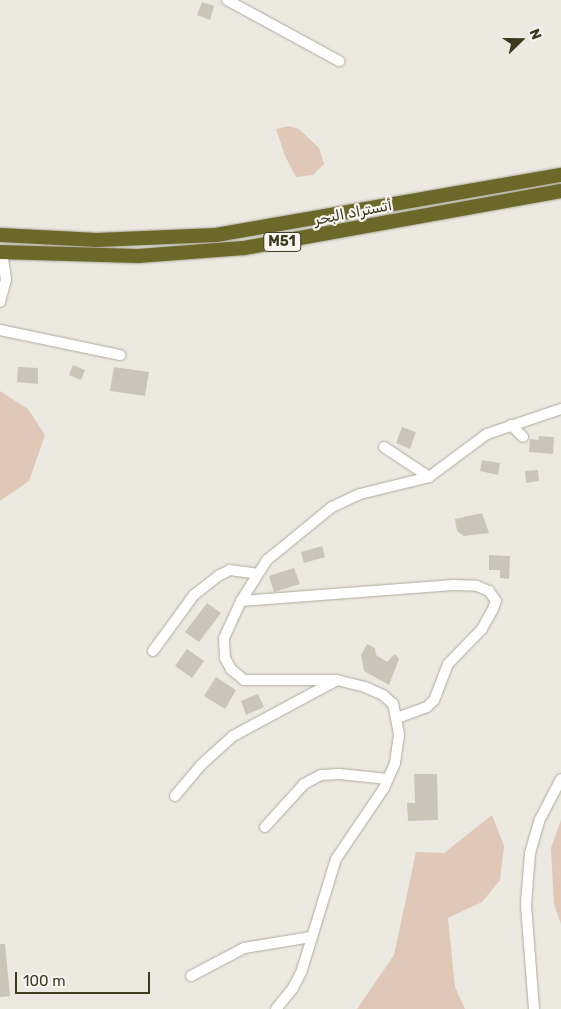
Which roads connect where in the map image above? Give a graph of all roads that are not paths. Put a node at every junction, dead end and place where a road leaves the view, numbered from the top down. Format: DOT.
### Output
graph roads {
  1 [pos="227,0"];
  2 [pos="339,61"];
  3 [pos="561,175"];
  4 [pos="561,191"];
  5 [pos="0,235"];
  6 [pos="1,252"];
  7 [pos="0,302"];
  8 [pos="0,330"];
  9 [pos="120,355"];
  10 [pos="561,409"];
  11 [pos="511,425"];
  12 [pos="523,438"];
  13 [pos="384,447"];
  14 [pos="429,477"];
  15 [pos="257,574"];
  16 [pos="241,602"];
  17 [pos="153,651"];
  18 [pos="336,680"];
  19 [pos="397,718"];
  20 [pos="388,779"];
  21 [pos="561,779"];
  22 [pos="175,796"];
  23 [pos="265,827"];
  24 [pos="311,937"];
  25 [pos="191,976"];
  26 [pos="276,1009"];
  27 [pos="534,1009"];
  1 -- 2 [label="street"];
  3 -- 5 [label="highway, أتستراد البحر / M51"];
  4 -- 6 [label="highway, أتستراد البحر / M51"];
  6 -- 7 [label="street"];
  8 -- 9 [label="street"];
  10 -- 11 [label="street"];
  11 -- 12 [label="street"];
  11 -- 14 [label="street"];
  13 -- 14 [label="street"];
  14 -- 15 [label="street"];
  15 -- 16 [label="street"];
  15 -- 17 [label="street"];
  16 -- 18 [label="street"];
  16 -- 19 [label="street"];
  18 -- 19 [label="street"];
  18 -- 22 [label="street"];
  19 -- 20 [label="street"];
  20 -- 23 [label="street"];
  20 -- 24 [label="street"];
  21 -- 27 [label="street"];
  24 -- 25 [label="street"];
  24 -- 26 [label="street"];
}
